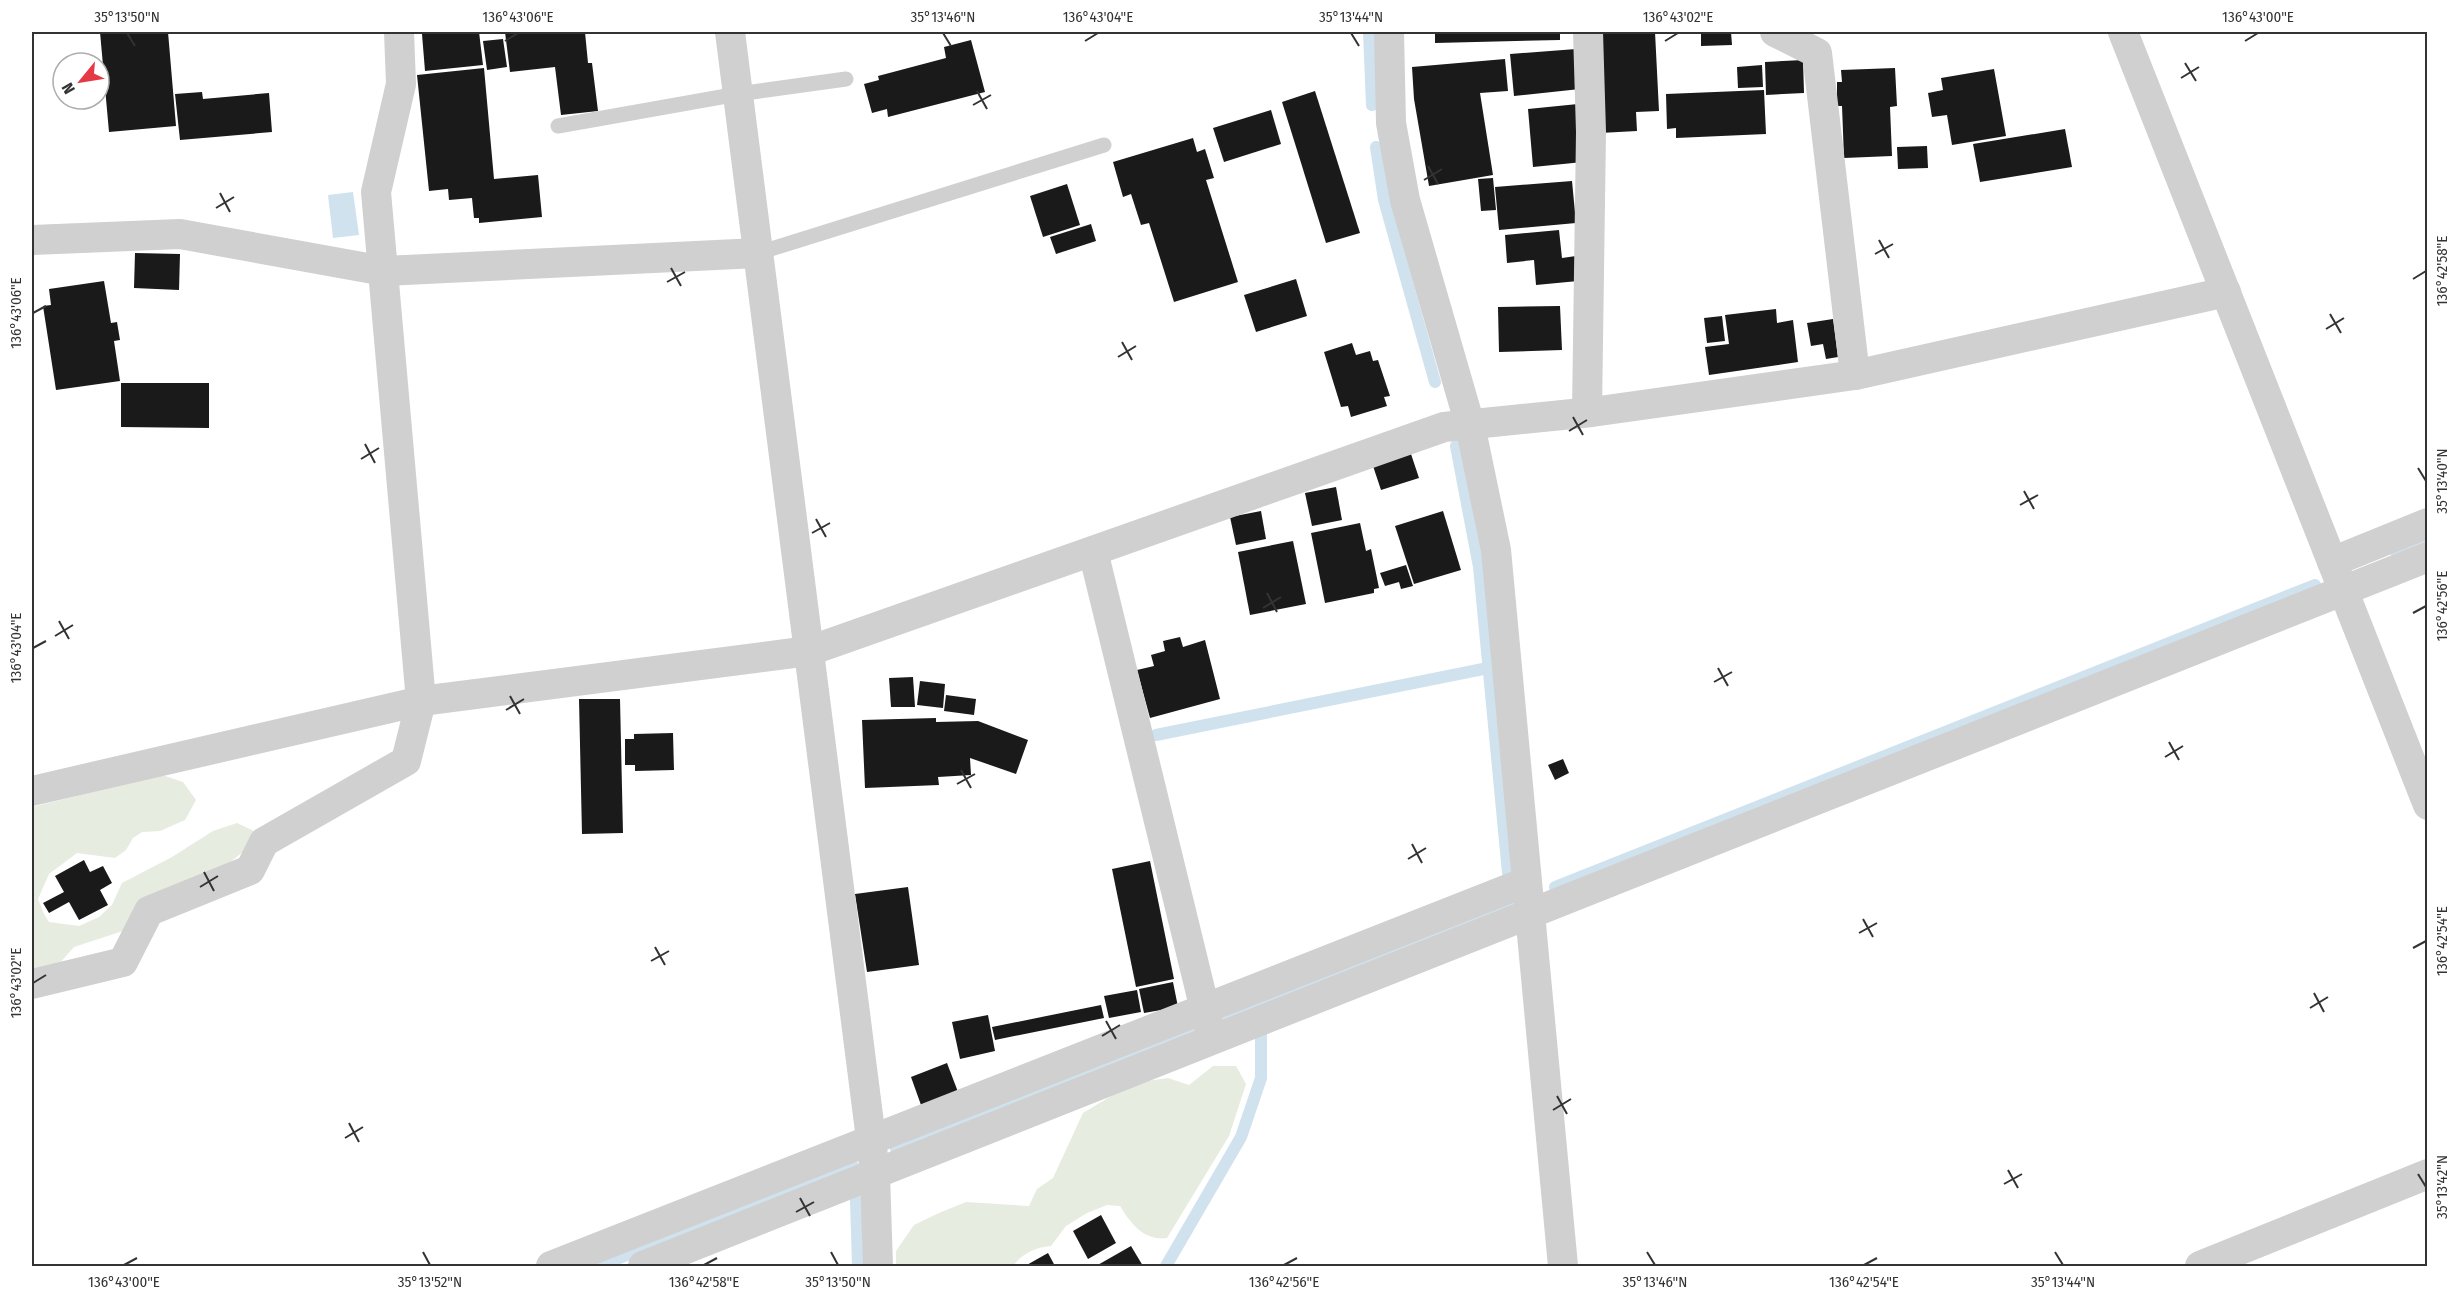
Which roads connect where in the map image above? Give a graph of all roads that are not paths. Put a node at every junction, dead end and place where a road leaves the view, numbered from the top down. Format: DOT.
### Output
graph roads {
  1 [pos="399,32"];
  2 [pos="730,32"];
  3 [pos="1389,32"];
  4 [pos="1588,32"];
  5 [pos="1775,32"];
  6 [pos="2123,32"];
  7 [pos="846,79"];
  8 [pos="738,94"];
  9 [pos="558,126"];
  10 [pos="1104,145"];
  11 [pos="32,240"];
  12 [pos="758,253"];
  13 [pos="384,271"];
  14 [pos="2226,292"];
  15 [pos="1855,375"];
  16 [pos="1587,412"];
  17 [pos="1470,425"];
  18 [pos="2427,523"];
  19 [pos="1093,551"];
  20 [pos="2427,557"];
  21 [pos="2332,562"];
  22 [pos="2343,591"];
  23 [pos="809,651"];
  24 [pos="421,701"];
  25 [pos="32,791"];
  26 [pos="2427,805"];
  27 [pos="1526,882"];
  28 [pos="1529,914"];
  29 [pos="32,984"];
  30 [pos="1204,1007"];
  31 [pos="1212,1040"];
  32 [pos="871,1139"];
  33 [pos="875,1174"];
  34 [pos="2427,1174"];
  35 [pos="551,1266"];
  36 [pos="643,1266"];
  37 [pos="878,1266"];
  38 [pos="1563,1266"];
  39 [pos="2200,1266"];
  1 -- 13 [label="street"];
  2 -- 8 [label="street"];
  3 -- 17 [label="street"];
  4 -- 16 [label="street"];
  5 -- 15 [label="street"];
  6 -- 14 [label="street"];
  7 -- 8 [label="lane"];
  8 -- 9 [label="lane"];
  8 -- 12 [label="street"];
  10 -- 12 [label="lane"];
  11 -- 13 [label="street"];
  12 -- 13 [label="street"];
  12 -- 23 [label="street"];
  13 -- 24 [label="street"];
  14 -- 15 [label="street"];
  14 -- 21 [label="street"];
  15 -- 16 [label="street"];
  16 -- 17 [label="street"];
  17 -- 19 [label="street"];
  17 -- 27 [label="street"];
  18 -- 21 [label="street"];
  19 -- 23 [label="street"];
  19 -- 30 [label="street"];
  20 -- 22 [label="street"];
  21 -- 22 [label="street"];
  22 -- 26 [label="street"];
  22 -- 28 [label="street"];
  23 -- 24 [label="street"];
  23 -- 32 [label="street"];
  24 -- 25 [label="street"];
  24 -- 29 [label="street"];
  27 -- 28 [label="street"];
  27 -- 30 [label="street"];
  28 -- 31 [label="street"];
  28 -- 38 [label="street"];
  30 -- 31 [label="street"];
  30 -- 32 [label="street"];
  31 -- 33 [label="street"];
  32 -- 33 [label="street"];
  32 -- 35 [label="street"];
  33 -- 36 [label="street"];
  33 -- 37 [label="street"];
  34 -- 39 [label="street"];
}
